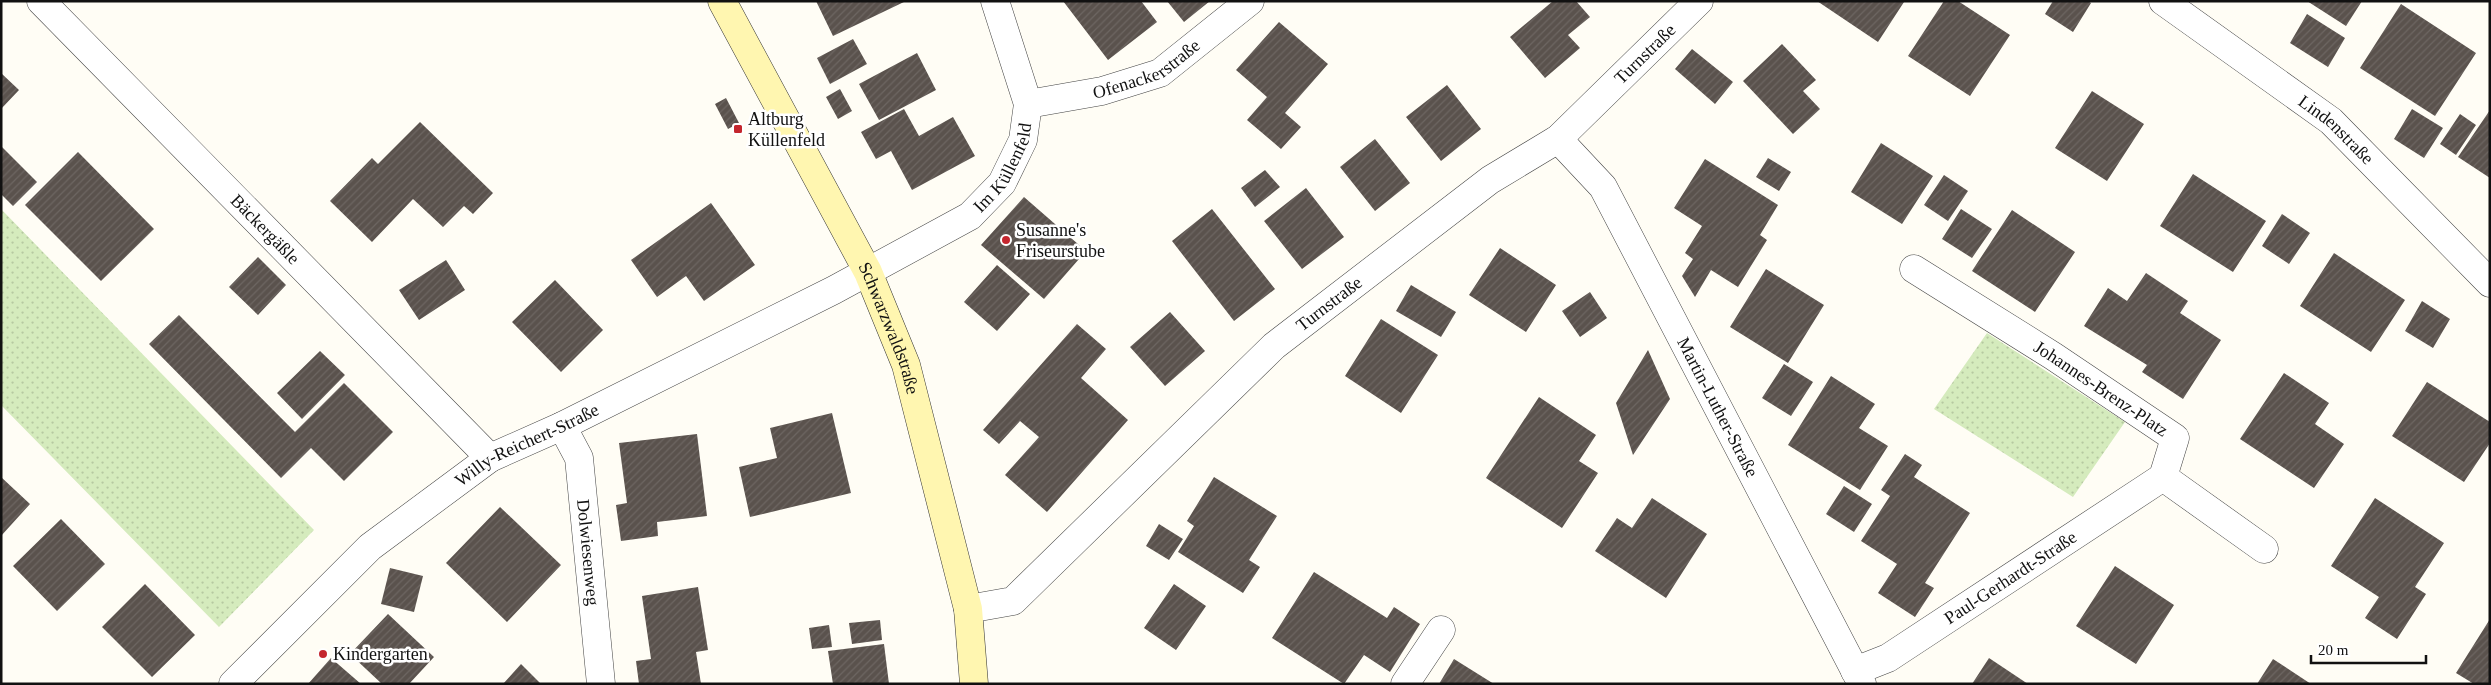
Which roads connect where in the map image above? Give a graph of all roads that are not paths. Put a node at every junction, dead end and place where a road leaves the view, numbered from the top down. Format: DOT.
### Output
graph roads {
  1 [pos="41,1"];
  2 [pos="722,1"];
  3 [pos="995,1"];
  4 [pos="1250,1"];
  5 [pos="1699,1"];
  6 [pos="2163,1"];
  7 [pos="1028,104"];
  8 [pos="1558,139"];
  9 [pos="1914,269"];
  10 [pos="868,272"];
  11 [pos="2490,283"];
  12 [pos="562,426"];
  13 [pos="490,458"];
  14 [pos="2163,477"];
  15 [pos="2264,549"];
  16 [pos="968,609"];
  17 [pos="1441,630"];
  18 [pos="1860,680"];
  19 [pos="233,684"];
  20 [pos="601,684"];
  21 [pos="974,684"];
  22 [pos="1405,684"];
  1 -- 13 [label="street, Bäckergäßle"];
  2 -- 10 [label="street, Schwarzwaldstraße"];
  3 -- 7 [label="street, Im Küllenfeld"];
  4 -- 7 [label="street, Ofenackerstraße"];
  5 -- 8 [label="street, Turnstraße"];
  6 -- 11 [label="street, Lindenstraße"];
  7 -- 10 [label="street, Im Küllenfeld"];
  8 -- 16 [label="street, Turnstraße"];
  8 -- 18 [label="street, Martin-Luther-Straße"];
  9 -- 14 [label="street, Johannes-Brenz-Platz"];
  10 -- 12 [label="street, Willy-Reichert-Straße"];
  10 -- 16 [label="street, Schwarzwaldstraße"];
  12 -- 13 [label="street, Willy-Reichert-Straße"];
  12 -- 20 [label="street, Dolwiesenweg"];
  13 -- 19 [label="street, Willy-Reichert-Straße"];
  14 -- 15 [label="street"];
  14 -- 18 [label="street, Paul-Gerhardt-Straße"];
  16 -- 21 [label="street, Schwarzwaldstraße"];
  17 -- 22 [label="street"];
}
